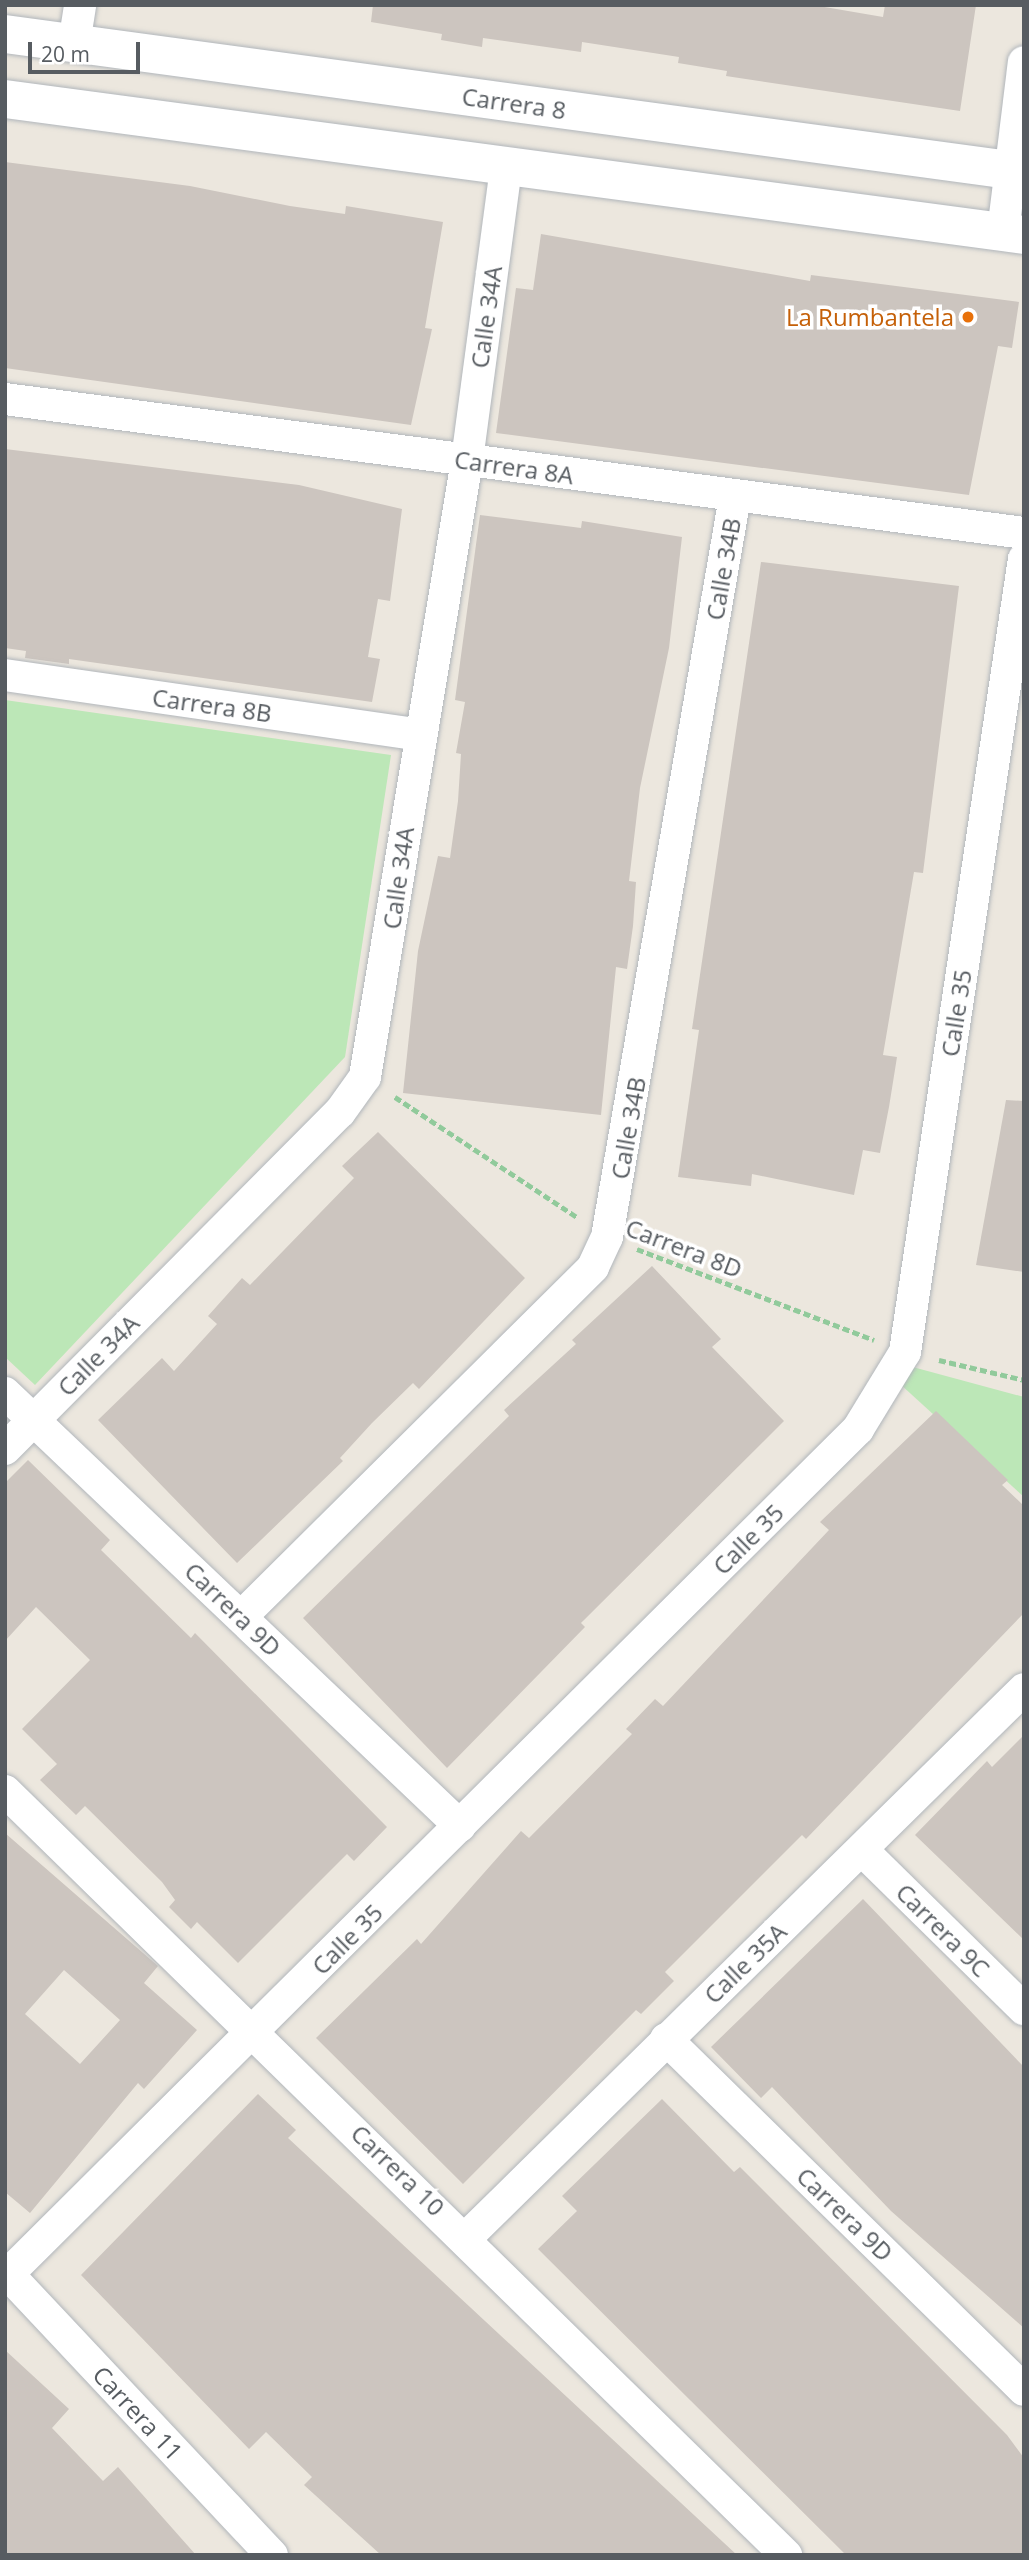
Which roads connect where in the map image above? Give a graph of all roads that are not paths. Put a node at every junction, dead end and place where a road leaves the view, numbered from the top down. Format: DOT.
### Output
graph roads {
  1 [pos="80,5"];
  2 [pos="5,34"];
  3 [pos="74,44"];
  4 [pos="1024,62"];
  5 [pos="5,99"];
  6 [pos="506,166"];
  7 [pos="1016,171"];
  8 [pos="1013,233"];
  9 [pos="5,399"];
  10 [pos="467,460"];
  11 [pos="735,497"];
  12 [pos="1024,533"];
  13 [pos="1024,559"];
  14 [pos="5,675"];
  15 [pos="419,735"];
  16 [pos="5,1393"];
  17 [pos="33,1420"];
  18 [pos="5,1449"];
  19 [pos="241,1617"];
  20 [pos="1024,1689"];
  21 [pos="5,1791"];
  22 [pos="460,1826"];
  23 [pos="863,1851"];
  24 [pos="1024,2009"];
  25 [pos="256,2031"];
  26 [pos="666,2039"];
  27 [pos="467,2237"];
  28 [pos="6,2274"];
  29 [pos="1024,2389"];
  30 [pos="271,2555"];
  31 [pos="786,2555"];
  1 -- 3 [label="street"];
  2 -- 3 [label="street, Carrera 8"];
  3 -- 7 [label="street, Carrera 8"];
  4 -- 7 [label="street"];
  5 -- 6 [label="street"];
  6 -- 8 [label="street"];
  6 -- 10 [label="street, Calle 34A"];
  7 -- 8 [label="street"];
  9 -- 10 [label="street, Carrera 8A"];
  10 -- 11 [label="street, Carrera 8A"];
  10 -- 15 [label="street, Calle 34A"];
  11 -- 12 [label="street, Carrera 8A"];
  11 -- 19 [label="street, Calle 34B"];
  13 -- 22 [label="street, Calle 35"];
  14 -- 15 [label="street, Carrera 8B"];
  15 -- 17 [label="street, Calle 34A"];
  16 -- 17 [label="street, Carrera 9D"];
  17 -- 18 [label="street, Calle 34A"];
  17 -- 19 [label="street, Carrera 9D"];
  19 -- 22 [label="street, Carrera 9D"];
  20 -- 23 [label="street, Calle 35A"];
  21 -- 25 [label="street, Carrera 10"];
  22 -- 25 [label="street, Calle 35"];
  23 -- 24 [label="street, Carrera 9C"];
  23 -- 26 [label="street, Calle 35A"];
  25 -- 27 [label="street, Carrera 10"];
  25 -- 28 [label="street, Calle 35"];
  26 -- 27 [label="street, Calle 35A"];
  26 -- 29 [label="street, Carrera 9D"];
  27 -- 31 [label="street, Carrera 10"];
  28 -- 30 [label="street, Carrera 11"];
}
